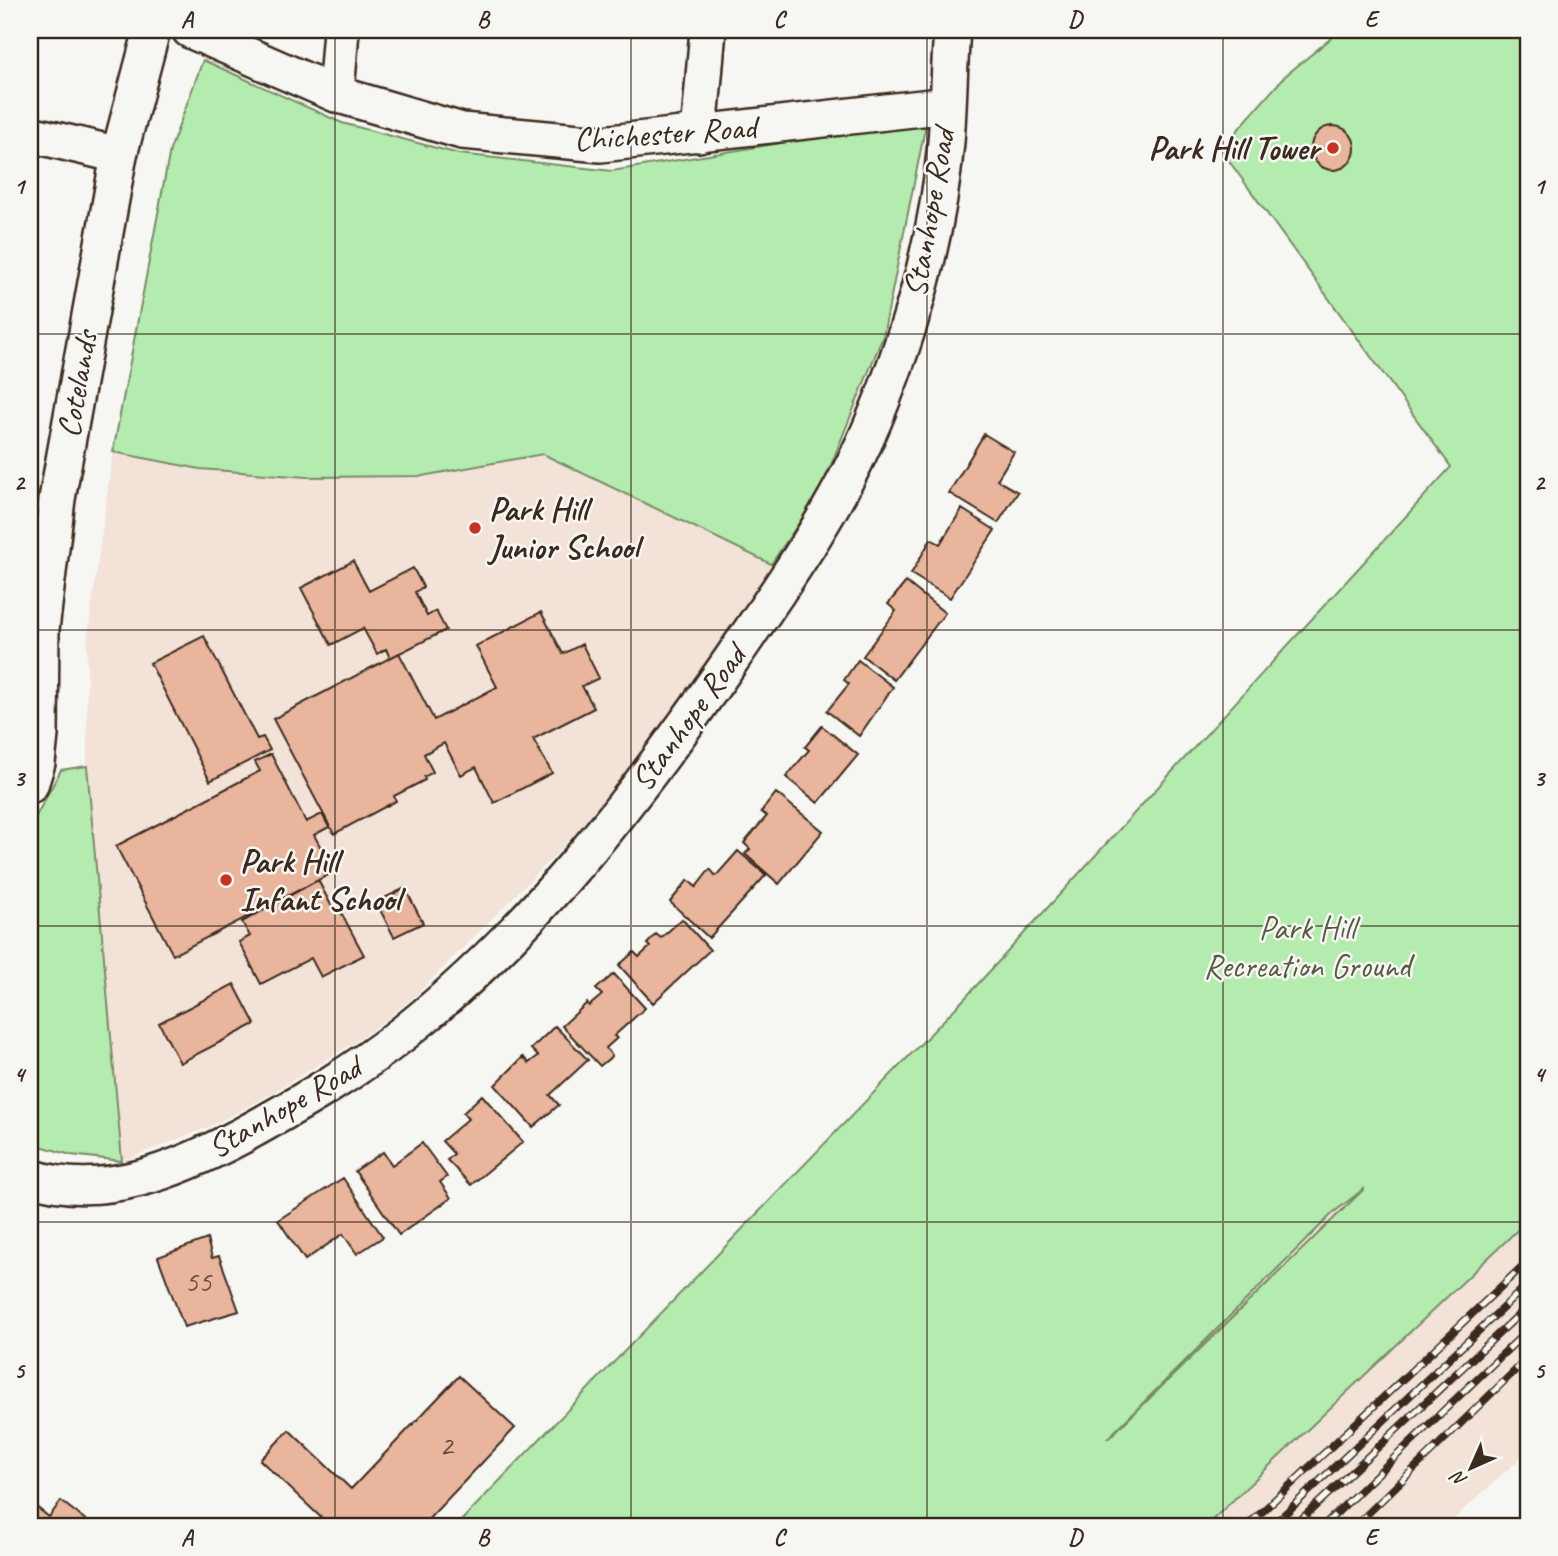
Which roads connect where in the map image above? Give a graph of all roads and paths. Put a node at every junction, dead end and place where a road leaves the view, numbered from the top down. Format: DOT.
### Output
graph roads {
  1 [pos="152,30"];
  2 [pos="190,30"];
  3 [pos="341,30"];
  4 [pos="708,30"];
  5 [pos="952,30"];
  6 [pos="336,94"];
  7 [pos="948,105"];
  8 [pos="30,134"];
  9 [pos="699,134"];
  10 [pos="118,155"];
  11 [pos="43,498"];
  12 [pos="30,785"];
  13 [pos="30,1178"];
  1 -- 10 [label="street, Cotelands"];
  2 -- 6 [label="street, Chichester Road"];
  3 -- 6 [label="street"];
  4 -- 9 [label="street"];
  5 -- 7 [label="street, Stanhope Road"];
  6 -- 9 [label="street, Chichester Road"];
  7 -- 9 [label="street, Chichester Road"];
  7 -- 13 [label="street, Stanhope Road"];
  8 -- 10 [label="street"];
  10 -- 11 [label="street, Cotelands"];
  11 -- 12 [label="street, Cotelands"];
}
